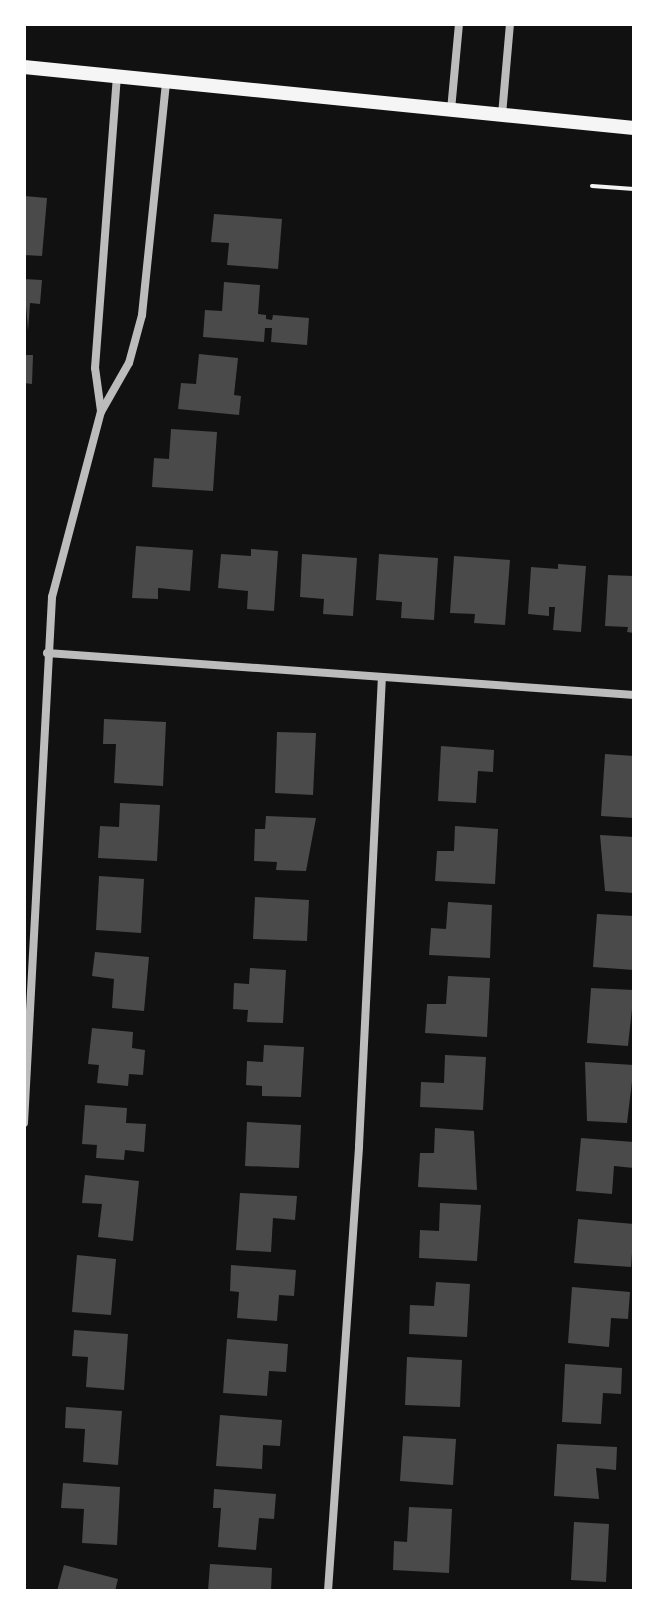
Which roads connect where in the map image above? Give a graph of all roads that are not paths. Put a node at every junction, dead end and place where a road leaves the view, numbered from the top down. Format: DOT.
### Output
graph roads {
  1 [pos="459,24"];
  2 [pos="510,24"];
  3 [pos="24,67"];
  4 [pos="117,77"];
  5 [pos="166,82"];
  6 [pos="451,110"];
  7 [pos="502,115"];
  8 [pos="634,128"];
  9 [pos="101,412"];
  10 [pos="47,653"];
  11 [pos="382,678"];
  12 [pos="634,695"];
  13 [pos="24,1123"];
  14 [pos="328,1591"];
  1 -- 6 [label="street"];
  2 -- 7 [label="street"];
  3 -- 4 [label="main road"];
  4 -- 5 [label="main road"];
  4 -- 9 [label="street"];
  5 -- 6 [label="main road"];
  5 -- 9 [label="street"];
  6 -- 7 [label="main road"];
  7 -- 8 [label="main road"];
  9 -- 10 [label="street"];
  10 -- 11 [label="street"];
  10 -- 13 [label="street"];
  11 -- 12 [label="street"];
  11 -- 14 [label="street"];
}
